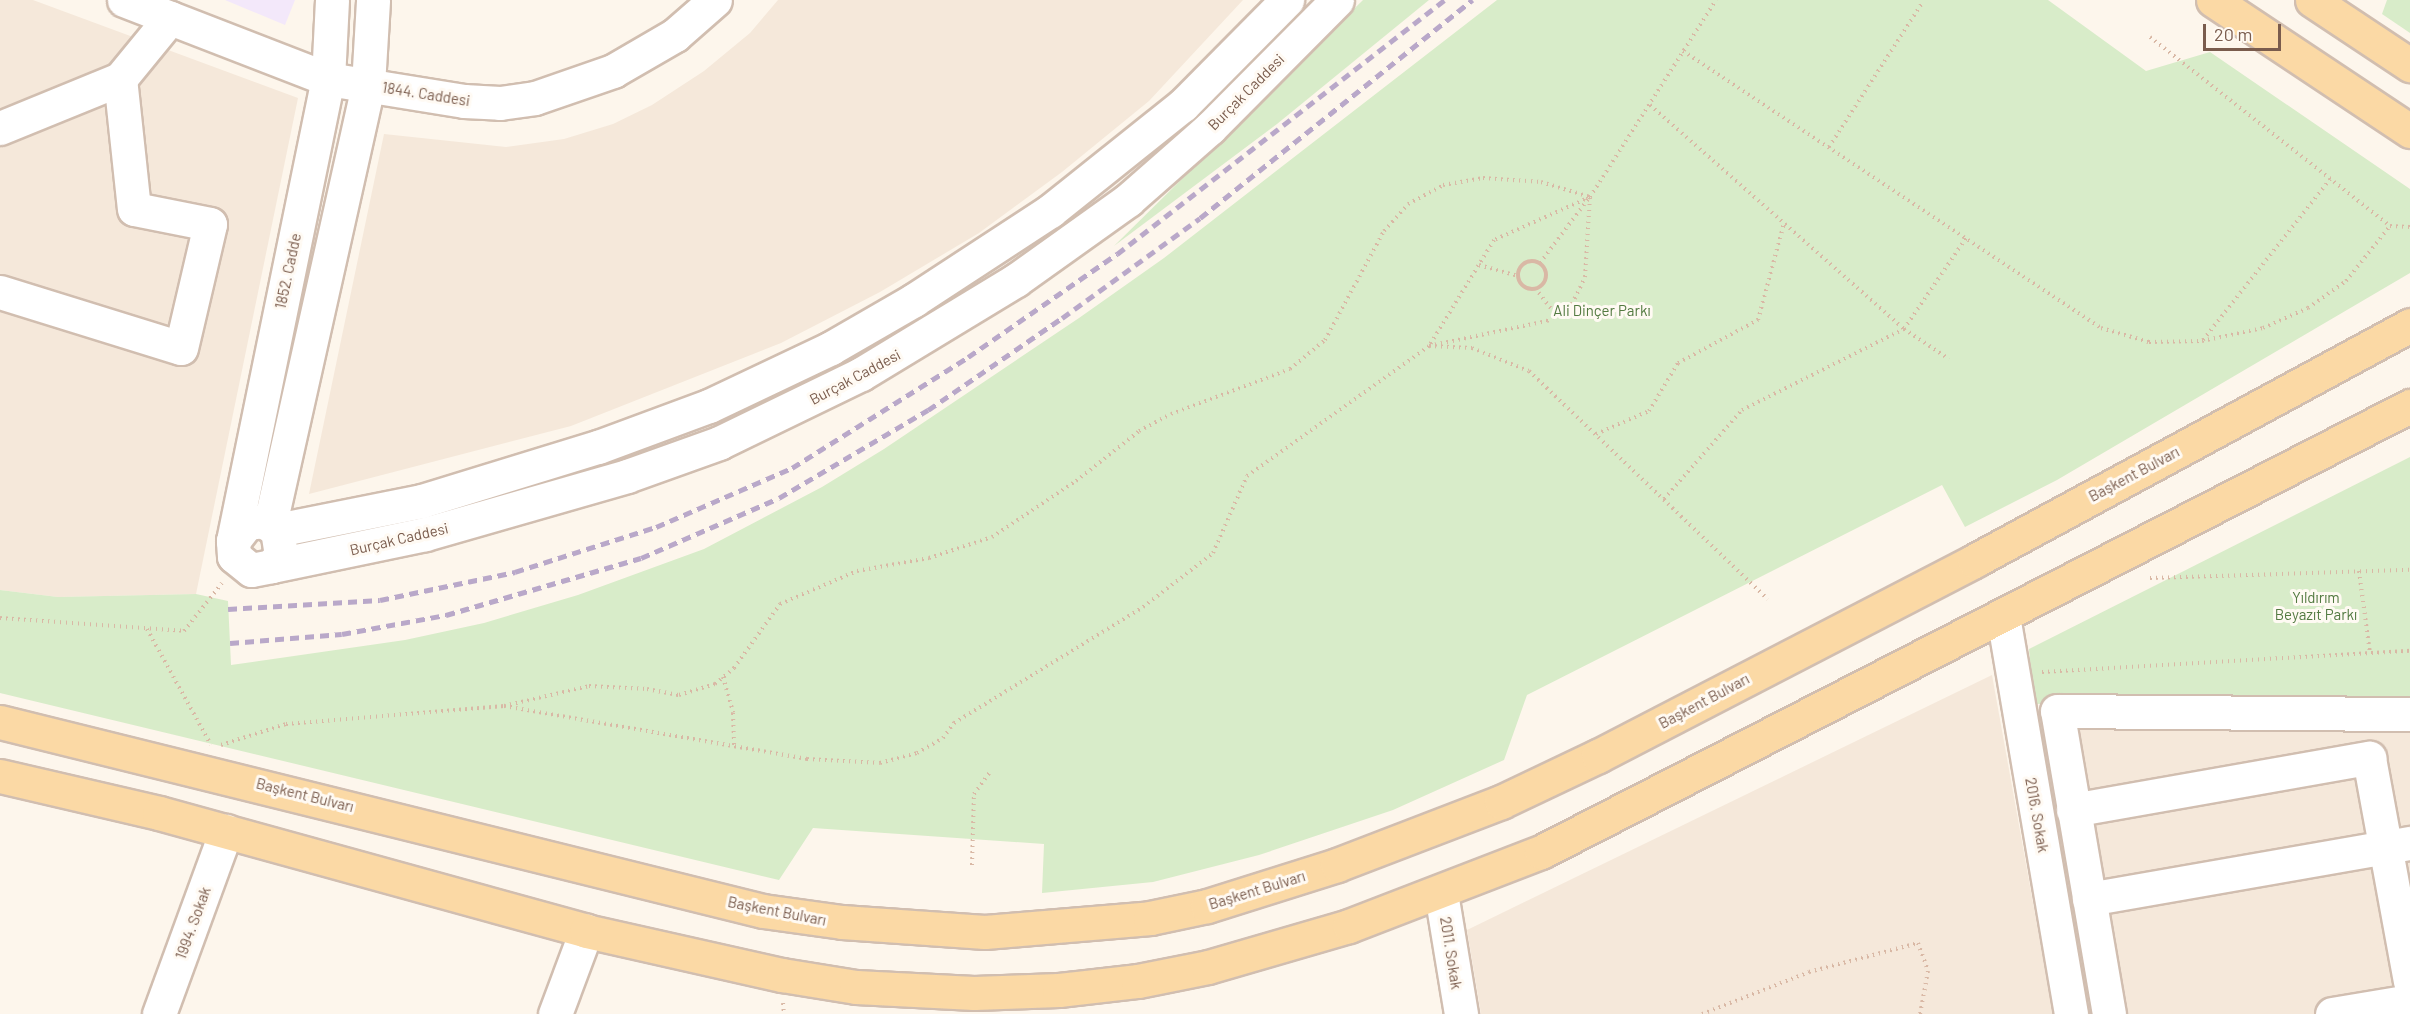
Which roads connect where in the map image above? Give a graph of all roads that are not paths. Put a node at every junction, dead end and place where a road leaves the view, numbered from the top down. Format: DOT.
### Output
graph roads {
  1 [pos="124,0"];
  2 [pos="332,0"];
  3 [pos="373,0"];
  4 [pos="714,0"];
  5 [pos="1287,0"];
  6 [pos="1337,0"];
  7 [pos="2213,0"];
  8 [pos="2312,0"];
  9 [pos="170,18"];
  10 [pos="2410,65"];
  11 [pos="120,79"];
  12 [pos="328,79"];
  13 [pos="368,85"];
  14 [pos="0,128"];
  15 [pos="2410,131"];
  16 [pos="0,292"];
  17 [pos="2410,325"];
  18 [pos="2410,406"];
  19 [pos="274,527"];
  20 [pos="235,552"];
  21 [pos="272,566"];
  22 [pos="2003,616"];
  23 [pos="2410,714"];
  24 [pos="0,722"];
  25 [pos="0,776"];
  26 [pos="2073,810"];
  27 [pos="226,831"];
  28 [pos="2398,846"];
  29 [pos="1441,893"];
  30 [pos="2089,898"];
  31 [pos="586,931"];
  32 [pos="2410,981"];
  33 [pos="2410,1001"];
  34 [pos="976,1004"];
  35 [pos="159,1014"];
  36 [pos="555,1014"];
  37 [pos="1461,1014"];
  38 [pos="2071,1014"];
  39 [pos="2109,1014"];
  40 [pos="2332,1014"];
  1 -- 9 [label="street, 1844. Caddesi"];
  2 -- 12 [label="street, 1852. Cadde"];
  3 -- 13 [label="street"];
  4 -- 13 [label="street, 1844. Caddesi"];
  5 -- 19 [label="street"];
  6 -- 21 [label="street, Burçak Caddesi"];
  7 -- 15 [label="main road"];
  8 -- 10 [label="main road"];
  9 -- 11 [label="street"];
  9 -- 12 [label="street, 1844. Caddesi"];
  11 -- 14 [label="street"];
  11 -- 16 [label="street"];
  12 -- 13 [label="street, 1844. Caddesi"];
  12 -- 20 [label="street, 1852. Cadde"];
  13 -- 19 [label="street"];
  17 -- 24 [label="main road, Başkent Bulvarı"];
  18 -- 22 [label="main road"];
  19 -- 20 [label="street"];
  19 -- 21 [label="street"];
  20 -- 21 [label="street"];
  22 -- 29 [label="main road"];
  22 -- 38 [label="street, 2016. Sokak"];
  23 -- 26 [label="street"];
  25 -- 27 [label="main road"];
  26 -- 28 [label="street"];
  26 -- 30 [label="street"];
  27 -- 31 [label="main road"];
  27 -- 35 [label="street, 1994. Sokak"];
  28 -- 30 [label="street"];
  28 -- 32 [label="street"];
  29 -- 34 [label="main road"];
  29 -- 37 [label="street, 2011. Sokak"];
  30 -- 39 [label="street"];
  31 -- 34 [label="main road"];
  31 -- 36 [label="street"];
  33 -- 40 [label="street"];
}
